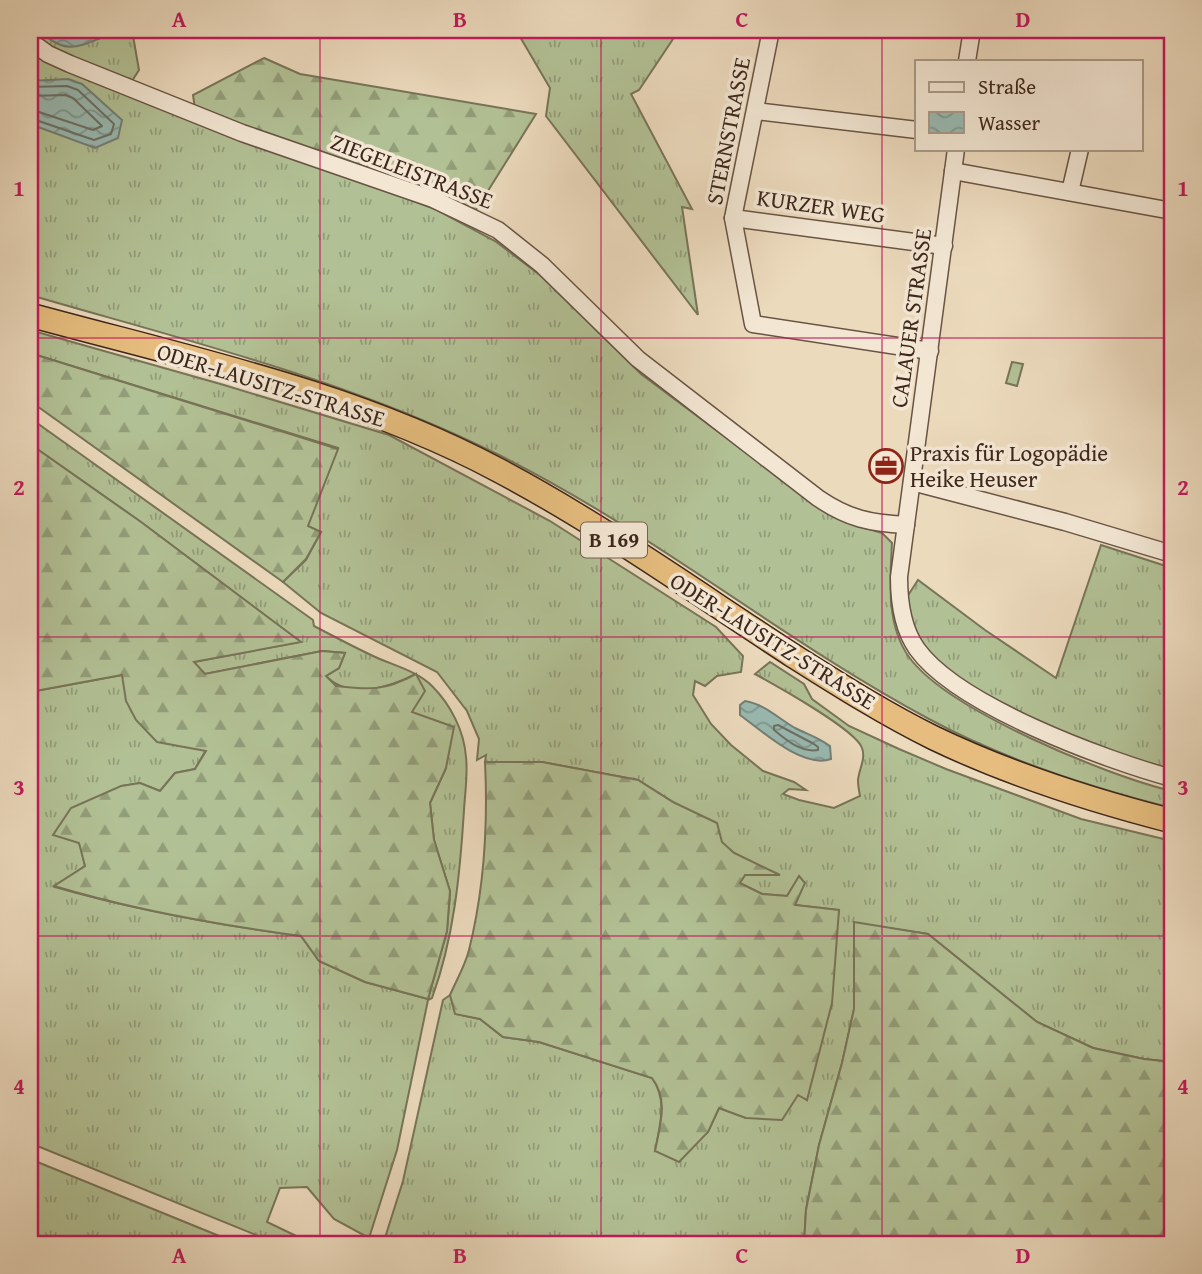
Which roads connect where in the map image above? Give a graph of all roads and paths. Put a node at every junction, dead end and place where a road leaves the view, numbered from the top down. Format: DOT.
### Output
graph roads {
  1 [pos="771,30"];
  2 [pos="972,30"];
  3 [pos="30,41"];
  4 [pos="967,60"];
  5 [pos="756,111"];
  6 [pos="915,130"];
  7 [pos="956,150"];
  8 [pos="1080,150"];
  9 [pos="953,171"];
  10 [pos="1070,192"];
  11 [pos="1172,211"];
  12 [pos="733,218"];
  13 [pos="944,246"];
  14 [pos="30,315"];
  15 [pos="930,351"];
  16 [pos="912,482"];
  17 [pos="906,525"];
  18 [pos="1172,554"];
  19 [pos="1172,778"];
  20 [pos="1172,821"];
  1 -- 5 [label="street, STERNSTRASSE"];
  2 -- 4 [label="street"];
  3 -- 17 [label="street, ZIEGELEISTRASSE"];
  5 -- 6 [label="street"];
  5 -- 12 [label="street, STERNSTRASSE"];
  7 -- 9 [label="street, CALAUER STRASSE"];
  8 -- 10 [label="street"];
  9 -- 10 [label="street"];
  9 -- 13 [label="street, CALAUER STRASSE"];
  10 -- 11 [label="street"];
  12 -- 13 [label="street, KURZER WEG"];
  12 -- 15 [label="street, STERNSTRASSE"];
  13 -- 15 [label="street, CALAUER STRASSE"];
  14 -- 20 [label="highway, ODER-LAUSITZ-STRASSE / B 169"];
  15 -- 16 [label="street, CALAUER STRASSE"];
  16 -- 17 [label="street, CALAUER STRASSE"];
  16 -- 18 [label="street"];
  17 -- 19 [label="street, CALAUER STRASSE"];
}
